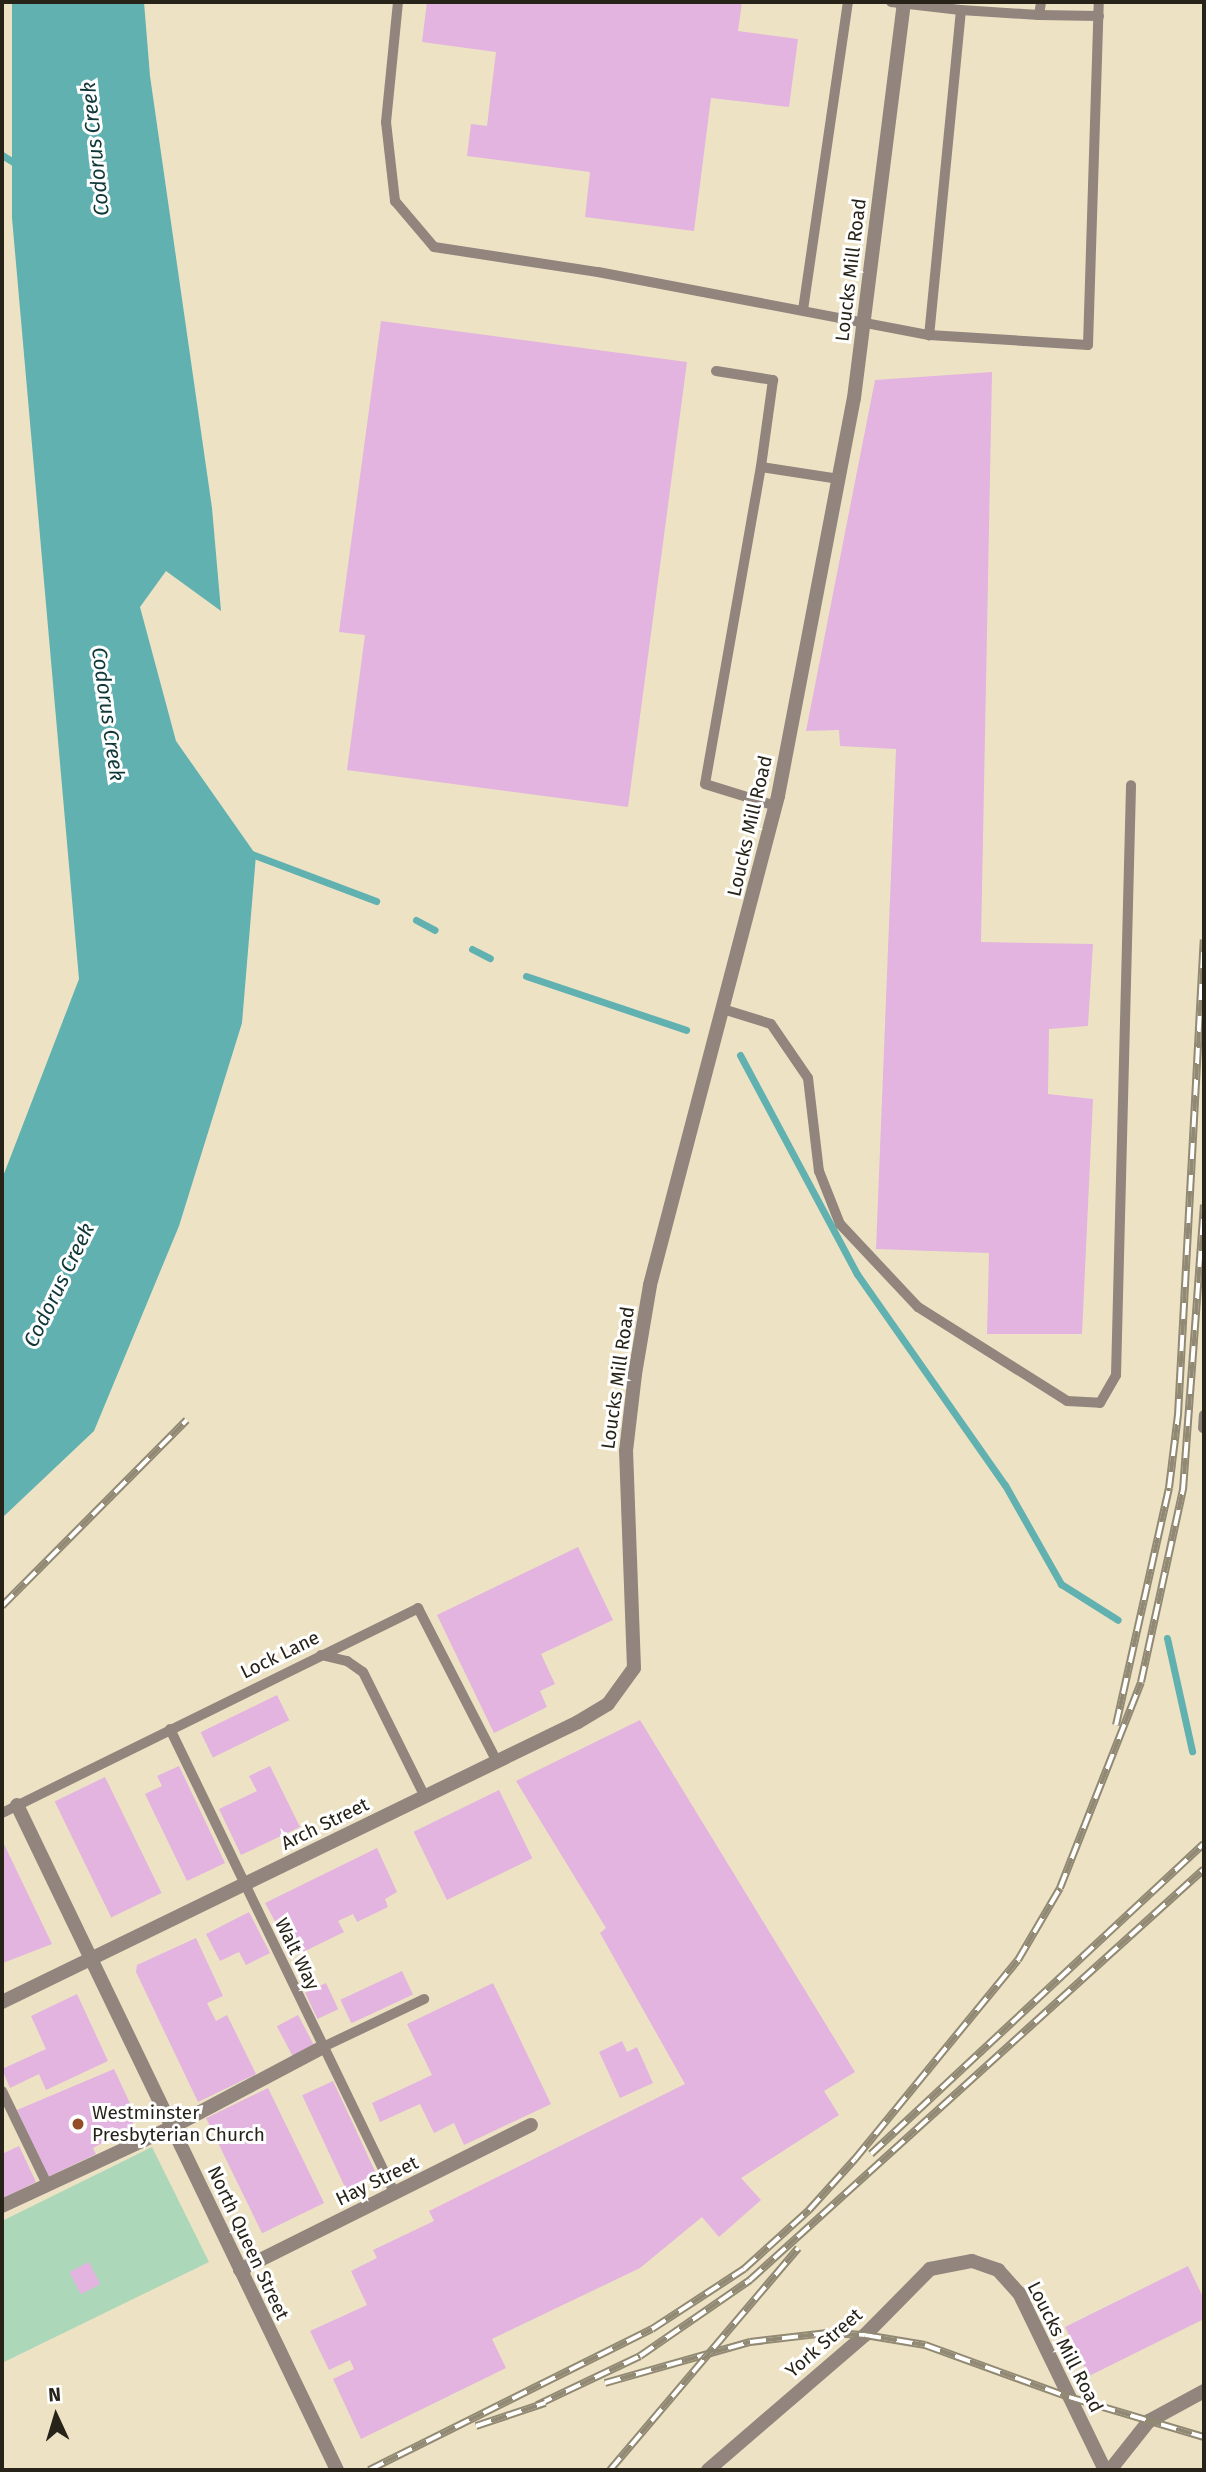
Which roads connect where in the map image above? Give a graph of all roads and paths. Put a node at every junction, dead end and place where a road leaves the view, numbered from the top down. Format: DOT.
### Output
graph roads {
  1 [pos="398,2"];
  2 [pos="848,2"];
  3 [pos="900,2"];
  4 [pos="1041,2"];
  5 [pos="1099,2"];
  6 [pos="961,10"];
  7 [pos="1039,15"];
  8 [pos="1099,16"];
  9 [pos="803,310"];
  10 [pos="864,322"];
  11 [pos="929,335"];
  12 [pos="716,371"];
  13 [pos="761,467"];
  14 [pos="839,479"];
  15 [pos="1131,785"];
  16 [pos="776,806"];
  17 [pos="726,1010"];
  18 [pos="1204,1415"];
  19 [pos="1203,1428"];
  20 [pos="635,1652"];
  21 [pos="321,1655"];
  22 [pos="170,1729"];
  23 [pos="497,1762"];
  24 [pos="425,1797"];
  25 [pos="17,1805"];
  26 [pos="2,1813"];
  27 [pos="243,1885"];
  28 [pos="91,1958"];
  29 [pos="424,1999"];
  30 [pos="2,2002"];
  31 [pos="323,2047"];
  32 [pos="2,2091"];
  33 [pos="531,2125"];
  34 [pos="172,2127"];
  35 [pos="47,2183"];
  36 [pos="395,2193"];
  37 [pos="2,2206"];
  38 [pos="972,2260"];
  39 [pos="240,2270"];
  40 [pos="1204,2391"];
  41 [pos="337,2470"];
  42 [pos="708,2470"];
  43 [pos="1108,2470"];
  1 -- 9 [label="lane"];
  2 -- 9 [label="lane"];
  3 -- 6 [label="lane"];
  3 -- 10 [label="street, Loucks Mill Road"];
  4 -- 7 [label="lane"];
  5 -- 8 [label="lane"];
  6 -- 7 [label="lane"];
  6 -- 11 [label="lane"];
  7 -- 8 [label="lane"];
  8 -- 11 [label="lane"];
  9 -- 10 [label="lane"];
  10 -- 11 [label="lane"];
  10 -- 14 [label="street, Loucks Mill Road"];
  12 -- 13 [label="lane"];
  13 -- 14 [label="lane"];
  13 -- 16 [label="lane"];
  14 -- 16 [label="street, Loucks Mill Road"];
  15 -- 17 [label="lane"];
  16 -- 17 [label="street, Loucks Mill Road"];
  17 -- 20 [label="street, Loucks Mill Road"];
  18 -- 19 [label="lane"];
  20 -- 23 [label="street, Arch Street"];
  21 -- 22 [label="lane, Lock Lane"];
  21 -- 23 [label="lane, Lock Lane"];
  21 -- 24 [label="lane"];
  22 -- 25 [label="lane, Lock Lane"];
  22 -- 27 [label="lane, Walt Way"];
  23 -- 24 [label="street, Arch Street"];
  24 -- 27 [label="street, Arch Street"];
  25 -- 26 [label="lane, Lock Lane"];
  25 -- 28 [label="street, North Queen Street"];
  27 -- 28 [label="street, Arch Street"];
  27 -- 31 [label="lane, Walt Way"];
  28 -- 30 [label="street, Arch Street"];
  28 -- 34 [label="street, North Queen Street"];
  29 -- 31 [label="lane"];
  31 -- 34 [label="street"];
  31 -- 36 [label="lane, Walt Way"];
  32 -- 35 [label="lane"];
  33 -- 36 [label="street, Hay Street"];
  34 -- 35 [label="street"];
  34 -- 39 [label="street, North Queen Street"];
  35 -- 37 [label="street"];
  36 -- 39 [label="street, Hay Street"];
  38 -- 42 [label="street, York Street"];
  38 -- 43 [label="street, Loucks Mill Road"];
  39 -- 41 [label="street, North Queen Street"];
  40 -- 43 [label="street"];
}
